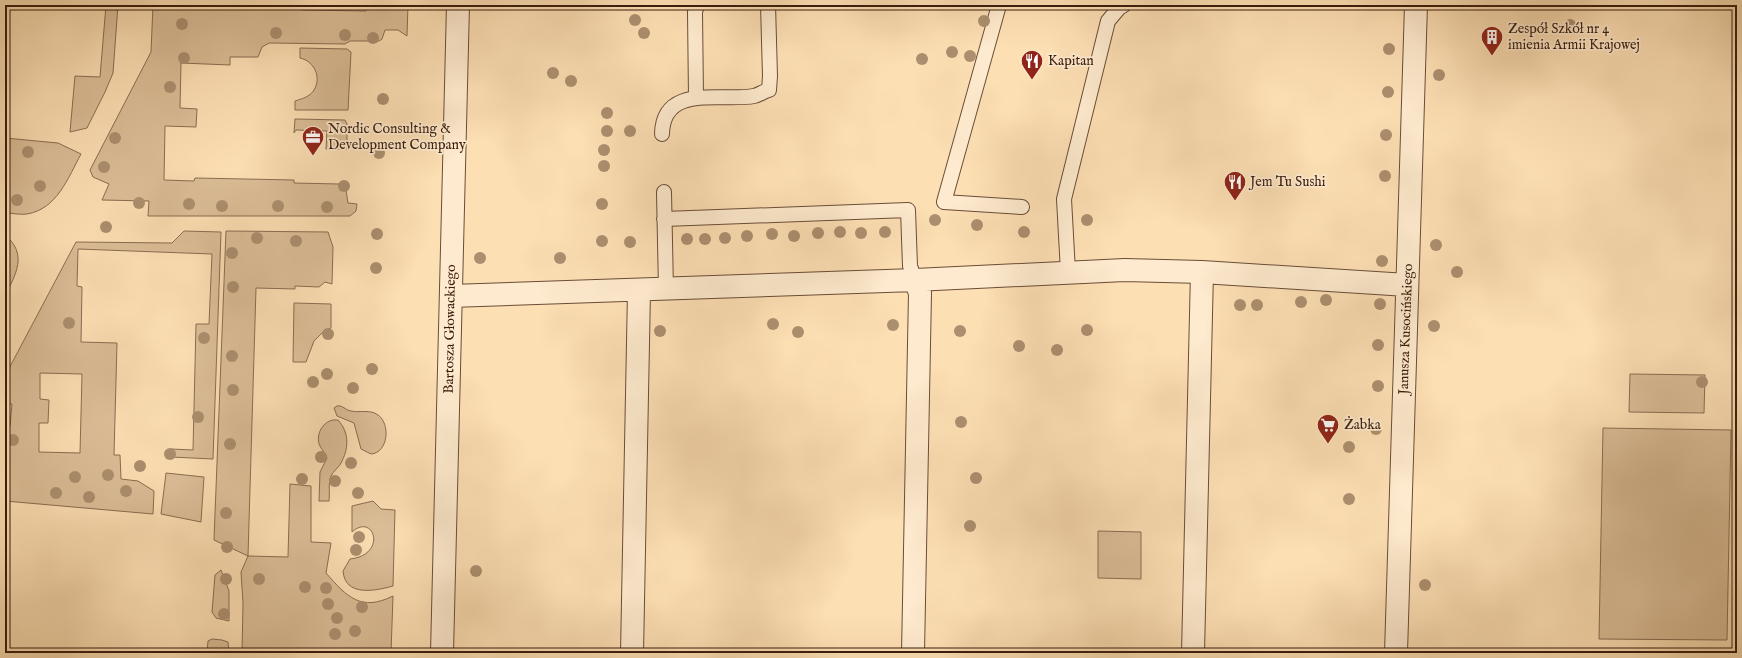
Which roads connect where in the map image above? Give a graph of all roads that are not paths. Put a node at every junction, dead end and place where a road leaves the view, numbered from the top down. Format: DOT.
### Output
graph roads {
  1 [pos="458,5"];
  2 [pos="697,5"];
  3 [pos="768,5"];
  4 [pos="999,5"];
  5 [pos="1124,5"];
  6 [pos="1416,5"];
  7 [pos="696,98"];
  8 [pos="662,134"];
  9 [pos="664,192"];
  10 [pos="1022,207"];
  11 [pos="664,219"];
  12 [pos="1068,272"];
  13 [pos="1202,272"];
  14 [pos="915,280"];
  15 [pos="1407,285"];
  16 [pos="666,290"];
  17 [pos="639,291"];
  18 [pos="451,296"];
  19 [pos="442,653"];
  20 [pos="632,653"];
  21 [pos="913,653"];
  22 [pos="1193,653"];
  23 [pos="1396,653"];
  1 -- 18 [label="street, Bartosza Głowackiego"];
  2 -- 7 [label="lane"];
  3 -- 7 [label="lane"];
  4 -- 10 [label="lane"];
  5 -- 12 [label="lane"];
  6 -- 15 [label="street, Janusza Kusocińskiego"];
  7 -- 8 [label="lane"];
  9 -- 11 [label="lane"];
  11 -- 14 [label="lane"];
  11 -- 16 [label="lane"];
  12 -- 13 [label="street"];
  12 -- 14 [label="street"];
  13 -- 15 [label="street"];
  13 -- 22 [label="street"];
  14 -- 16 [label="street"];
  14 -- 21 [label="street"];
  15 -- 23 [label="street, Janusza Kusocińskiego"];
  16 -- 17 [label="street"];
  17 -- 18 [label="street"];
  17 -- 20 [label="street"];
  18 -- 19 [label="street, Bartosza Głowackiego"];
}
